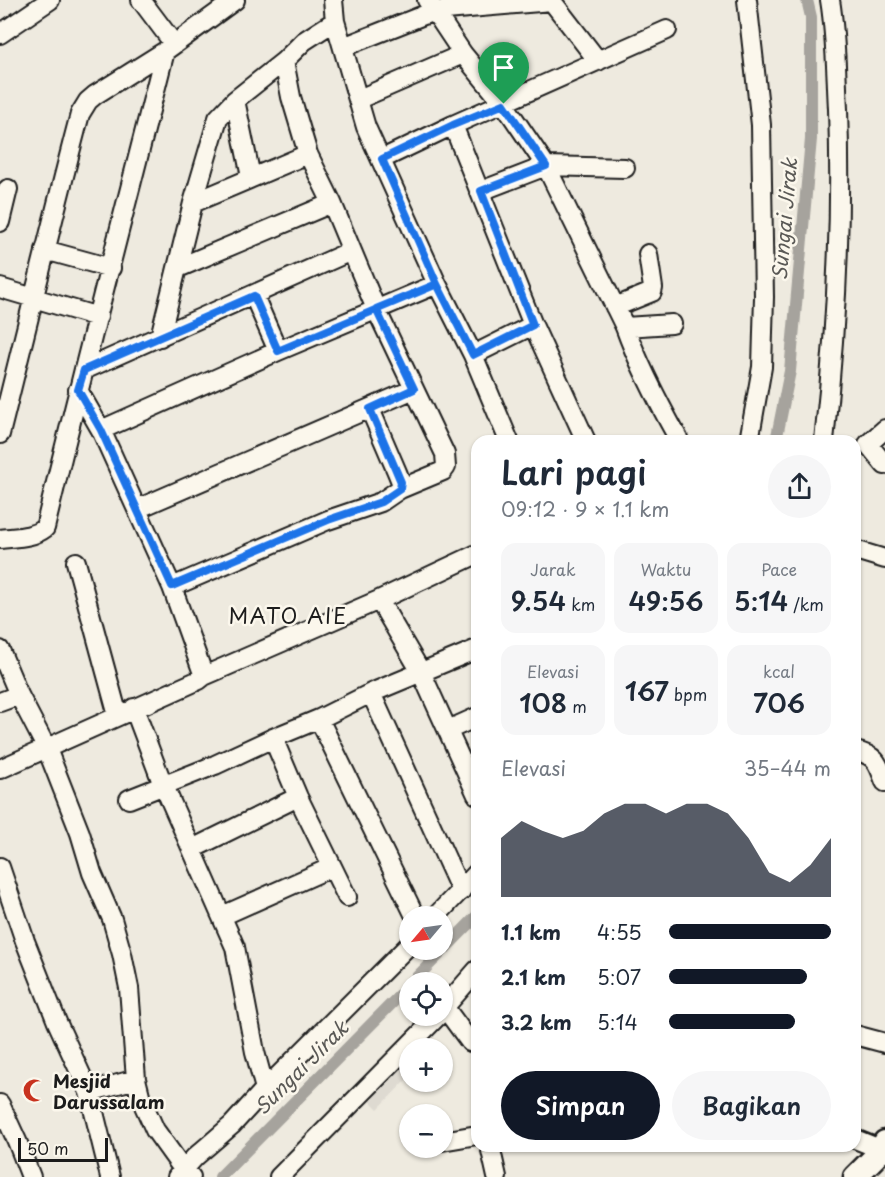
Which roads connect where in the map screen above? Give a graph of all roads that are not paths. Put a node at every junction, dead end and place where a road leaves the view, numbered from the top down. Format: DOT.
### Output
graph roads {
  1 [pos="50,0"];
  2 [pos="141,0"];
  3 [pos="235,0"];
  4 [pos="333,0"];
  5 [pos="552,0"];
  6 [pos="747,0"];
  7 [pos="830,0"];
  8 [pos="430,5"];
  9 [pos="335,21"];
  10 [pos="667,30"];
  11 [pos="0,34"];
  12 [pos="343,47"];
  13 [pos="170,48"];
  14 [pos="463,54"];
  15 [pos="284,61"];
  16 [pos="598,61"];
  17 [pos="359,99"];
  18 [pos="235,100"];
  19 [pos="504,104"];
  20 [pos="453,125"];
  21 [pos="308,154"];
  22 [pos="382,159"];
  23 [pos="546,166"];
  24 [pos="625,168"];
  25 [pos="251,177"];
  26 [pos="8,189"];
  27 [pos="481,191"];
  28 [pos="192,203"];
  29 [pos="332,203"];
  30 [pos="0,222"];
  31 [pos="45,250"];
  32 [pos="351,251"];
  33 [pos="648,254"];
  34 [pos="111,268"];
  35 [pos="178,268"];
  36 [pos="437,284"];
  37 [pos="0,288"];
  38 [pos="254,296"];
  39 [pos="35,297"];
  40 [pos="615,307"];
  41 [pos="376,309"];
  42 [pos="98,317"];
  43 [pos="672,324"];
  44 [pos="533,325"];
  45 [pos="625,327"];
  46 [pos="160,337"];
  47 [pos="278,351"];
  48 [pos="473,355"];
  49 [pos="84,370"];
  50 [pos="414,389"];
  51 [pos="78,390"];
  52 [pos="370,409"];
  53 [pos="885,429"];
  54 [pos="101,430"];
  55 [pos="0,434"];
  56 [pos="506,435"];
  57 [pos="583,435"];
  58 [pos="676,435"];
  59 [pos="750,435"];
  60 [pos="825,435"];
  61 [pos="885,465"];
  62 [pos="400,489"];
  63 [pos="137,509"];
  64 [pos="0,539"];
  65 [pos="861,552"];
  66 [pos="471,557"];
  67 [pos="885,559"];
  68 [pos="76,562"];
  69 [pos="172,586"];
  70 [pos="379,600"];
  71 [pos="0,650"];
  72 [pos="471,651"];
  73 [pos="421,672"];
  74 [pos="204,676"];
  75 [pos="371,693"];
  76 [pos="19,695"];
  77 [pos="0,702"];
  78 [pos="126,712"];
  79 [pos="319,719"];
  80 [pos="471,720"];
  81 [pos="448,730"];
  82 [pos="273,738"];
  83 [pos="47,749"];
  84 [pos="861,752"];
  85 [pos="0,769"];
  86 [pos="471,782"];
  87 [pos="885,782"];
  88 [pos="164,785"];
  89 [pos="298,797"];
  90 [pos="129,799"];
  91 [pos="192,849"];
  92 [pos="0,867"];
  93 [pos="332,867"];
  94 [pos="471,880"];
  95 [pos="461,891"];
  96 [pos="347,897"];
  97 [pos="410,906"];
  98 [pos="446,906"];
  99 [pos="222,916"];
  100 [pos="399,955"];
  101 [pos="471,977"];
  102 [pos="453,998"];
  103 [pos="453,1023"];
  104 [pos="427,1026"];
  105 [pos="861,1036"];
  106 [pos="470,1042"];
  107 [pos="885,1042"];
  108 [pos="136,1079"];
  109 [pos="265,1089"];
  110 [pos="89,1092"];
  111 [pos="0,1104"];
  112 [pos="471,1136"];
  113 [pos="453,1139"];
  114 [pos="861,1142"];
  115 [pos="884,1148"];
  116 [pos="491,1152"];
  117 [pos="185,1174"];
  118 [pos="31,1177"];
  119 [pos="110,1177"];
  120 [pos="279,1177"];
  121 [pos="497,1177"];
  122 [pos="855,1177"];
  1 -- 11 [label="street"];
  2 -- 13 [label="street"];
  3 -- 13 [label="street"];
  4 -- 9 [label="street"];
  5 -- 8 [label="street"];
  5 -- 16 [label="street"];
  6 -- 59 [label="street"];
  7 -- 60 [label="street"];
  8 -- 12 [label="street"];
  8 -- 14 [label="street"];
  9 -- 12 [label="street"];
  9 -- 15 [label="street"];
  10 -- 16 [label="street"];
  12 -- 17 [label="street"];
  13 -- 31 [label="street"];
  13 -- 34 [label="street"];
  14 -- 17 [label="street"];
  14 -- 19 [label="street"];
  15 -- 18 [label="street"];
  15 -- 21 [label="street"];
  16 -- 19 [label="street"];
  17 -- 22 [label="street"];
  18 -- 25 [label="street"];
  18 -- 28 [label="street"];
  19 -- 20 [label="street"];
  19 -- 23 [label="street"];
  20 -- 22 [label="street"];
  20 -- 27 [label="street"];
  21 -- 25 [label="street"];
  21 -- 29 [label="street"];
  22 -- 36 [label="street"];
  23 -- 24 [label="street"];
  23 -- 27 [label="street"];
  23 -- 40 [label="street"];
  25 -- 28 [label="street"];
  26 -- 30 [label="street"];
  27 -- 44 [label="street"];
  28 -- 35 [label="street"];
  29 -- 32 [label="street"];
  29 -- 35 [label="street"];
  31 -- 34 [label="street"];
  31 -- 39 [label="street"];
  32 -- 38 [label="street"];
  32 -- 41 [label="street"];
  33 -- 40 [label="street"];
  34 -- 42 [label="street"];
  35 -- 46 [label="street"];
  36 -- 41 [label="street"];
  36 -- 48 [label="street"];
  37 -- 39 [label="street"];
  38 -- 46 [label="street"];
  38 -- 47 [label="street"];
  39 -- 42 [label="street"];
  39 -- 55 [label="street"];
  40 -- 45 [label="street"];
  41 -- 47 [label="street"];
  41 -- 50 [label="street"];
  42 -- 49 [label="street"];
  43 -- 45 [label="street"];
  44 -- 48 [label="street"];
  44 -- 57 [label="street"];
  45 -- 58 [label="street"];
  46 -- 49 [label="street"];
  47 -- 54 [label="street"];
  48 -- 56 [label="street"];
  49 -- 51 [label="street"];
  50 -- 52 [label="street"];
  50 -- 62 [label="street"];
  51 -- 54 [label="street"];
  51 -- 64 [label="street"];
  52 -- 62 [label="street"];
  52 -- 63 [label="street"];
  53 -- 61 [label="street"];
  54 -- 63 [label="street"];
  62 -- 69 [label="street"];
  63 -- 69 [label="street"];
  65 -- 67 [label="street"];
  66 -- 70 [label="street"];
  68 -- 78 [label="street"];
  69 -- 74 [label="street"];
  70 -- 73 [label="street"];
  70 -- 74 [label="street"];
  71 -- 76 [label="street"];
  72 -- 73 [label="street"];
  73 -- 75 [label="street"];
  73 -- 81 [label="street"];
  74 -- 78 [label="street"];
  75 -- 79 [label="street"];
  75 -- 95 [label="street"];
  76 -- 77 [label="street"];
  76 -- 83 [label="street"];
  78 -- 83 [label="street"];
  78 -- 88 [label="street"];
  79 -- 82 [label="street"];
  79 -- 97 [label="street"];
  80 -- 81 [label="street"];
  81 -- 86 [label="street"];
  82 -- 88 [label="street"];
  82 -- 89 [label="street"];
  83 -- 85 [label="street"];
  83 -- 108 [label="street"];
  84 -- 87 [label="street"];
  88 -- 90 [label="street"];
  88 -- 91 [label="street"];
  89 -- 91 [label="street"];
  89 -- 93 [label="street"];
  91 -- 99 [label="street"];
  92 -- 110 [label="street"];
  93 -- 96 [label="street"];
  93 -- 99 [label="street"];
  94 -- 95 [label="street"];
  95 -- 98 [label="street"];
  99 -- 109 [label="street"];
  100 -- 109 [label="street"];
  101 -- 102 [label="street"];
  103 -- 106 [label="street"];
  104 -- 120 [label="street"];
  105 -- 107 [label="street"];
  108 -- 110 [label="street"];
  108 -- 117 [label="street"];
  109 -- 117 [label="street"];
  110 -- 119 [label="street"];
  111 -- 118 [label="street"];
  112 -- 113 [label="street"];
  114 -- 115 [label="street"];
  115 -- 122 [label="main road"];
  116 -- 121 [label="street"];
}
